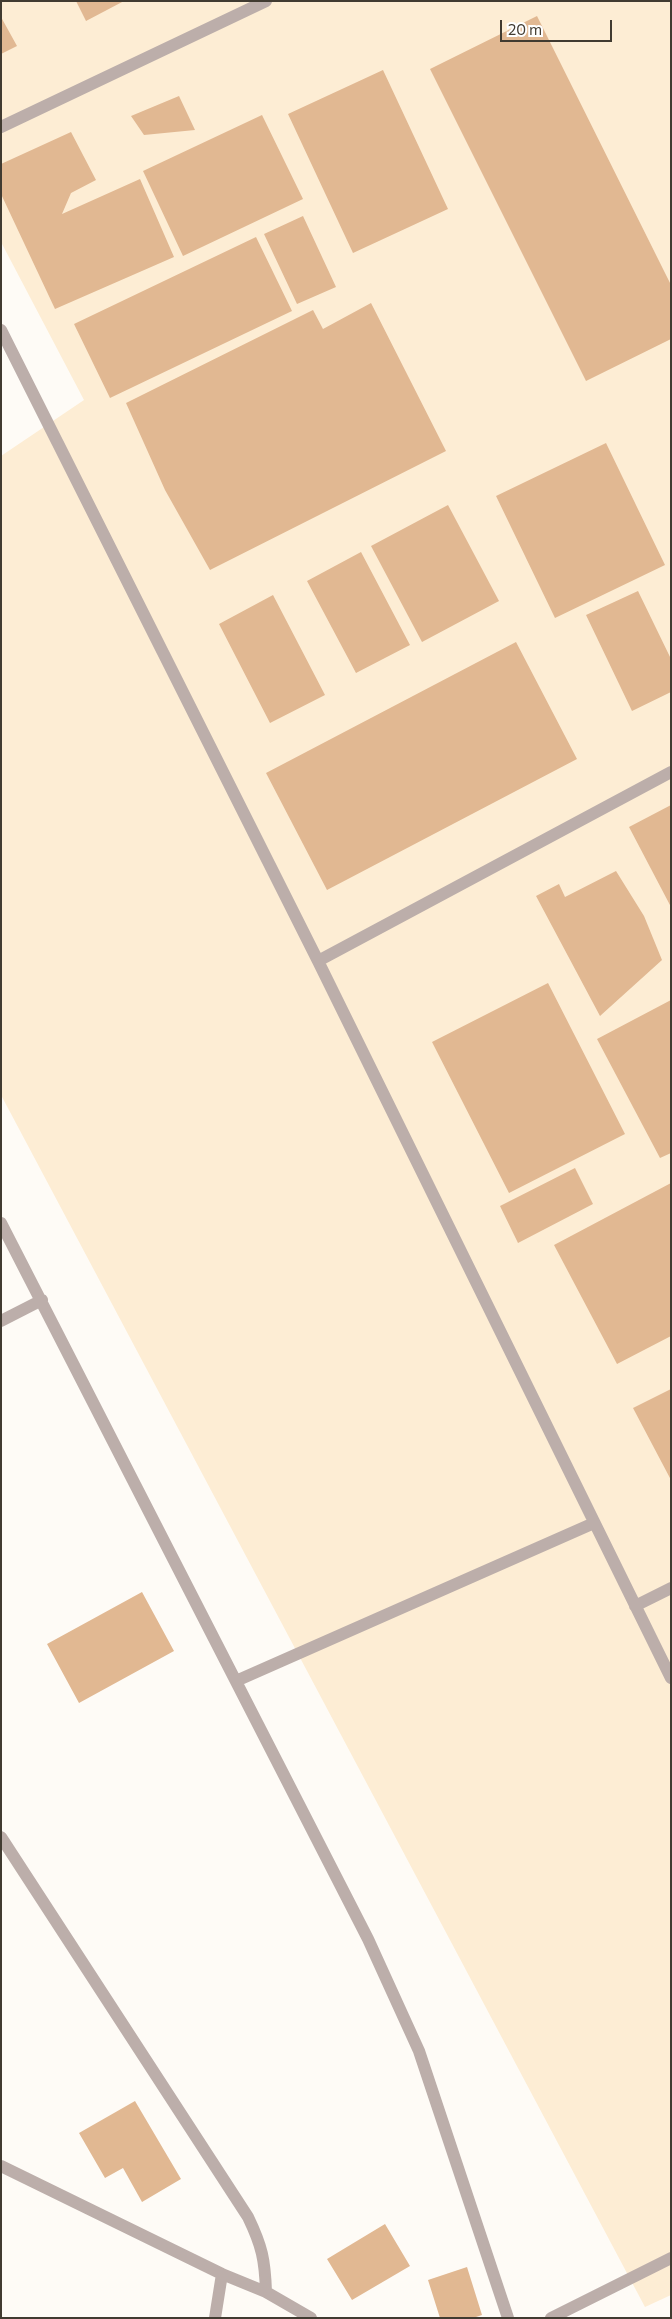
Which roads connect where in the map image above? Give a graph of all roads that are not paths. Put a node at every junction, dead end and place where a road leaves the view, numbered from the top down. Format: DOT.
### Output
graph roads {
  1 [pos="266,1"];
  2 [pos="1,127"];
  3 [pos="1,330"];
  4 [pos="671,772"];
  5 [pos="318,961"];
  6 [pos="1,1223"];
  7 [pos="42,1300"];
  8 [pos="1,1321"];
  9 [pos="594,1523"];
  10 [pos="671,1588"];
  11 [pos="635,1606"];
  12 [pos="671,1678"];
  13 [pos="236,1681"];
  14 [pos="1,1837"];
  15 [pos="1,2166"];
  16 [pos="671,2258"];
  17 [pos="222,2274"];
  18 [pos="266,2292"];
  19 [pos="215,2318"];
  20 [pos="312,2318"];
  21 [pos="508,2318"];
  22 [pos="551,2318"];
  1 -- 2 [label="street"];
  3 -- 5 [label="street"];
  4 -- 5 [label="street"];
  5 -- 9 [label="street"];
  6 -- 7 [label="street"];
  7 -- 8 [label="street"];
  7 -- 13 [label="street"];
  9 -- 11 [label="street"];
  9 -- 13 [label="street"];
  10 -- 11 [label="street"];
  11 -- 12 [label="street"];
  13 -- 21 [label="street"];
  14 -- 18 [label="street"];
  15 -- 17 [label="street"];
  16 -- 22 [label="street"];
  17 -- 18 [label="street"];
  17 -- 19 [label="street"];
  18 -- 20 [label="street"];
}
